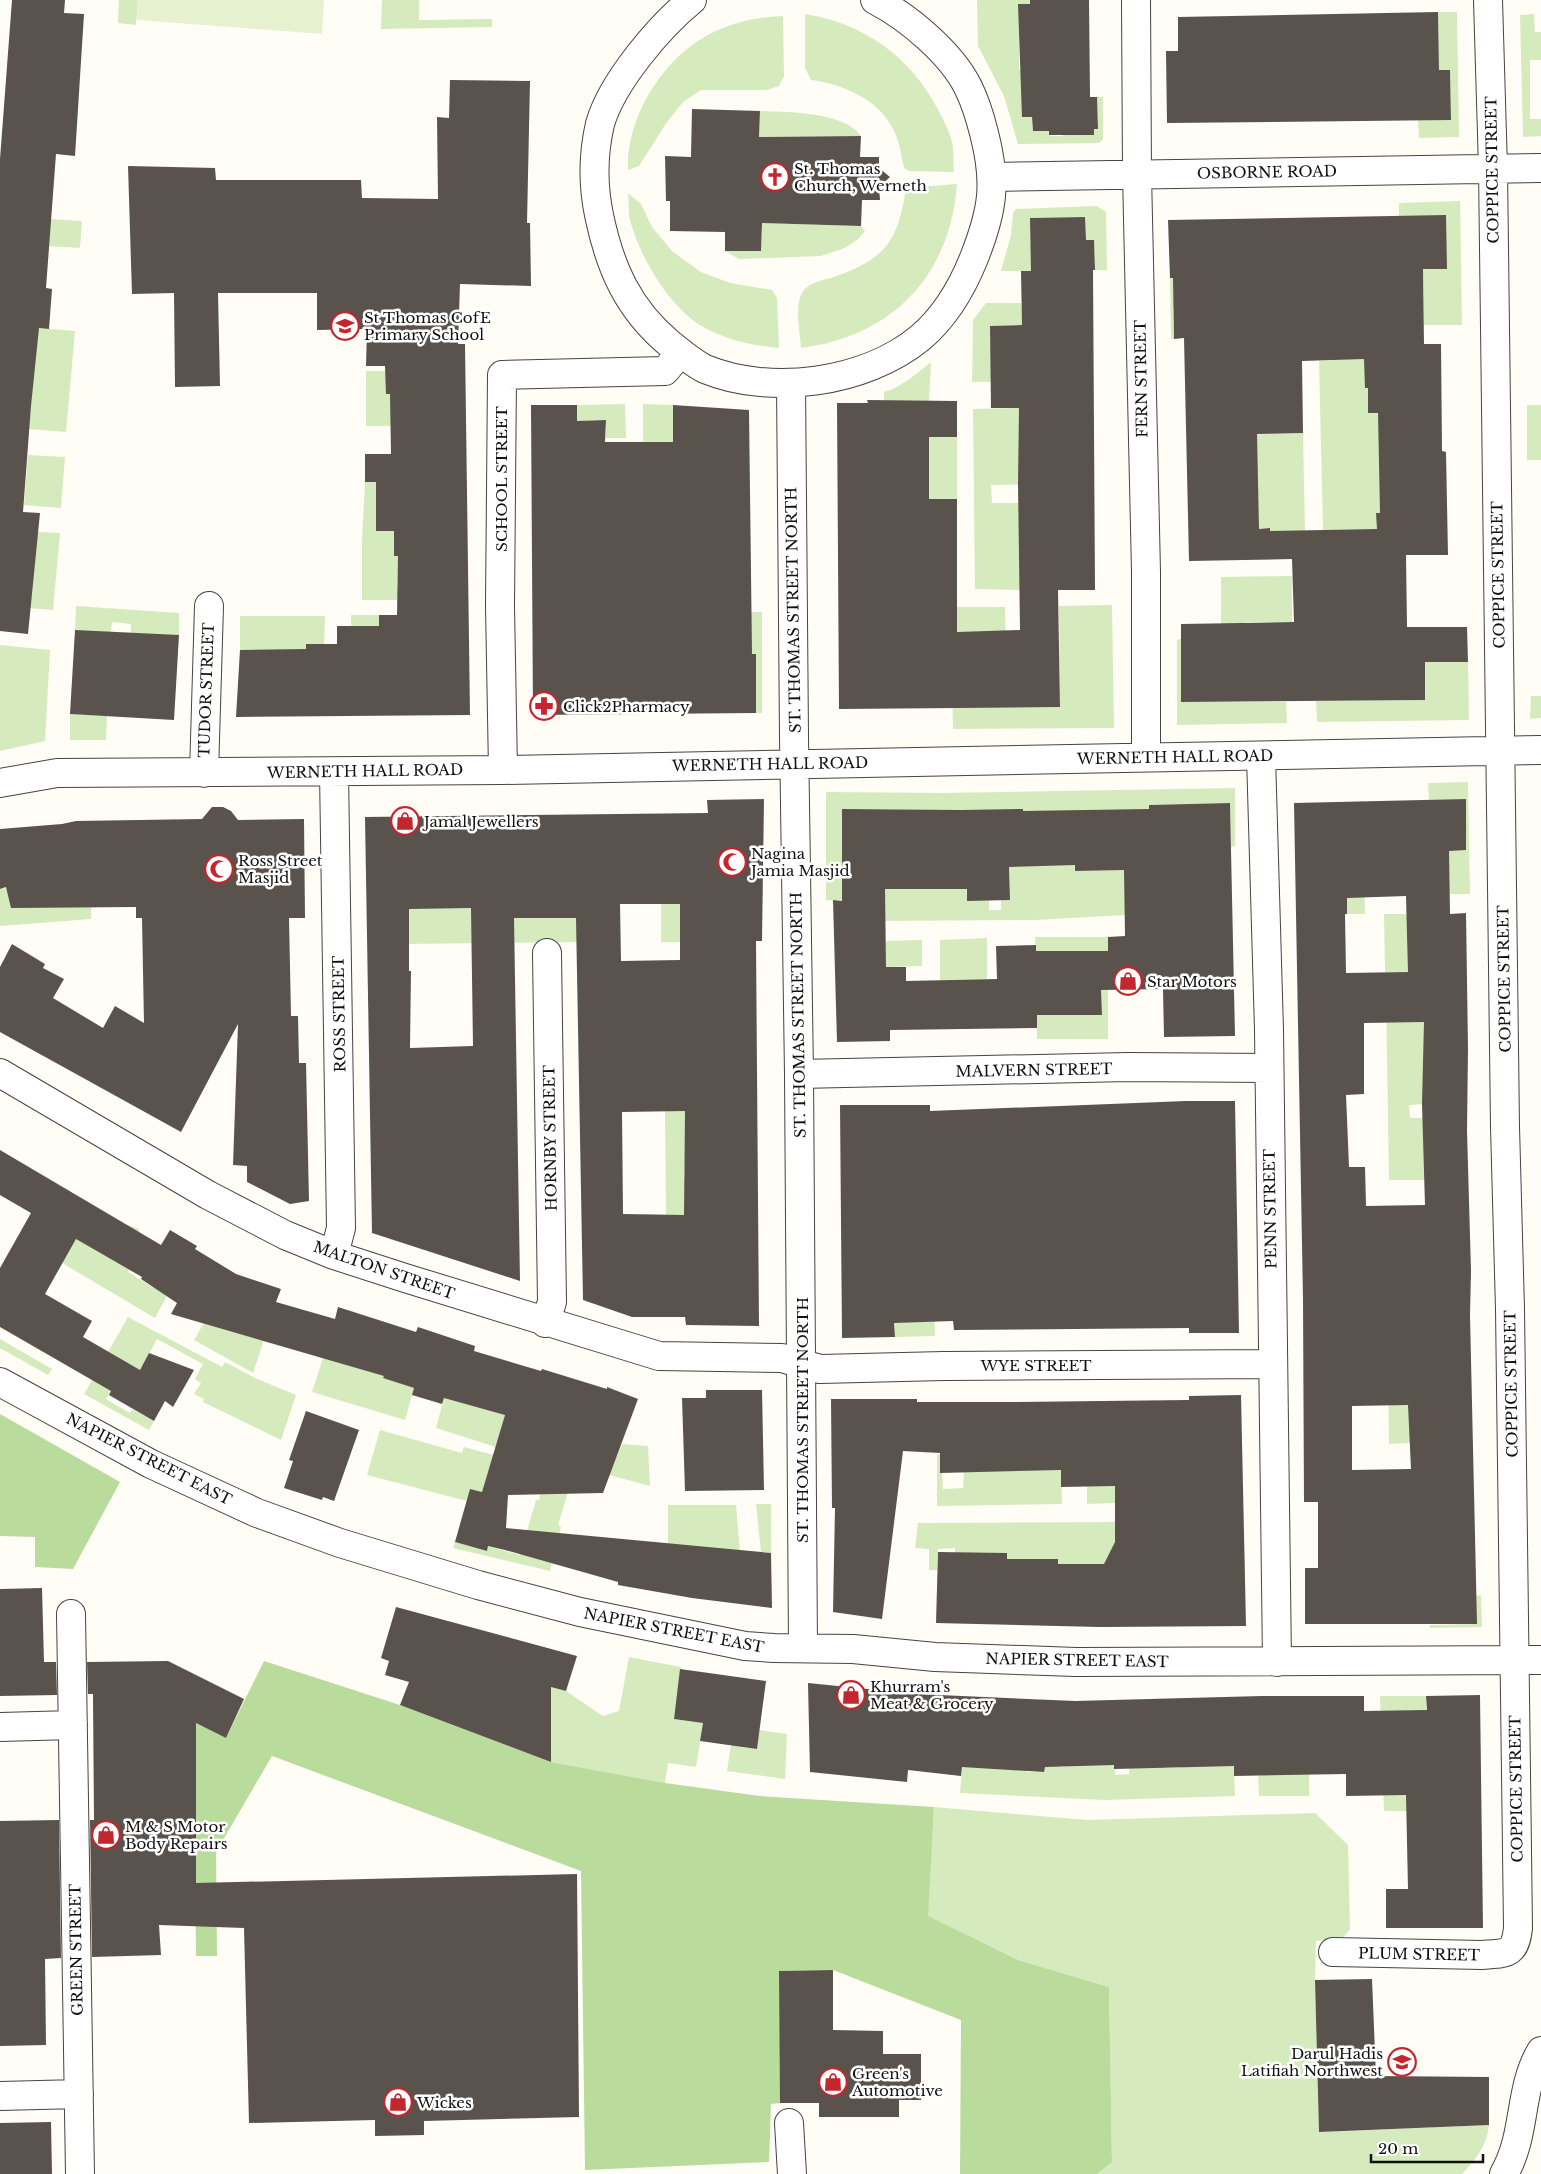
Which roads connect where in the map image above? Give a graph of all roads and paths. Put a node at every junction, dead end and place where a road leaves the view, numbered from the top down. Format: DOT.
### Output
graph roads {
  1 [pos="875,0"];
  2 [pos="1136,0"];
  3 [pos="1488,0"];
  4 [pos="679,4"];
  5 [pos="1493,168"];
  6 [pos="1541,168"];
  7 [pos="1137,174"];
  8 [pos="992,177"];
  9 [pos="680,353"];
  10 [pos="791,383"];
  11 [pos="209,606"];
  12 [pos="1501,750"];
  13 [pos="1541,750"];
  14 [pos="1261,756"];
  15 [pos="1146,757"];
  16 [pos="794,764"];
  17 [pos="503,770"];
  18 [pos="334,772"];
  19 [pos="204,773"];
  20 [pos="0,783"];
  21 [pos="547,953"];
  22 [pos="1269,1068"];
  23 [pos="0,1073"];
  24 [pos="799,1074"];
  25 [pos="334,1254"];
  26 [pos="545,1323"];
  27 [pos="802,1363"];
  28 [pos="1272,1364"];
  29 [pos="0,1382"];
  30 [pos="72,1614"];
  31 [pos="803,1647"];
  32 [pos="1541,1660"];
  33 [pos="1514,1661"];
  34 [pos="1277,1662"];
  35 [pos="73,1725"];
  36 [pos="0,1727"];
  37 [pos="1333,1952"];
  38 [pos="1504,1953"];
  39 [pos="1541,2051"];
  40 [pos="79,2094"];
  41 [pos="0,2096"];
  42 [pos="789,2123"];
  43 [pos="80,2174"];
  44 [pos="792,2174"];
  45 [pos="1504,2174"];
  1 -- 8 [label="street"];
  2 -- 7 [label="street, FERN STREET"];
  3 -- 5 [label="street, COPPICE STREET"];
  4 -- 9 [label="street"];
  5 -- 6 [label="street, OSBORNE ROAD"];
  5 -- 7 [label="street, OSBORNE ROAD"];
  5 -- 12 [label="street, COPPICE STREET"];
  7 -- 8 [label="street, OSBORNE ROAD"];
  7 -- 15 [label="street, FERN STREET"];
  8 -- 10 [label="street"];
  9 -- 10 [label="street"];
  9 -- 17 [label="street, SCHOOL STREET"];
  10 -- 16 [label="street, ST. THOMAS STREET NORTH"];
  11 -- 19 [label="street, TUDOR STREET"];
  12 -- 13 [label="street, WERNETH HALL ROAD"];
  12 -- 14 [label="street, WERNETH HALL ROAD"];
  12 -- 33 [label="street, COPPICE STREET"];
  14 -- 15 [label="street, WERNETH HALL ROAD"];
  14 -- 22 [label="street, PENN STREET"];
  15 -- 16 [label="street, WERNETH HALL ROAD"];
  16 -- 17 [label="street, WERNETH HALL ROAD"];
  16 -- 24 [label="street, ST. THOMAS STREET NORTH"];
  17 -- 18 [label="street, WERNETH HALL ROAD"];
  18 -- 19 [label="street, WERNETH HALL ROAD"];
  18 -- 25 [label="street, ROSS STREET"];
  19 -- 20 [label="street, WERNETH HALL ROAD"];
  21 -- 26 [label="street, HORNBY STREET"];
  22 -- 24 [label="street, MALVERN STREET"];
  22 -- 28 [label="street, PENN STREET"];
  23 -- 25 [label="street, MALTON STREET"];
  24 -- 27 [label="street, ST. THOMAS STREET NORTH"];
  25 -- 26 [label="street, MALTON STREET"];
  26 -- 27 [label="street, MALTON STREET"];
  27 -- 28 [label="street, WYE STREET"];
  27 -- 31 [label="street, ST. THOMAS STREET NORTH"];
  28 -- 34 [label="street, PENN STREET"];
  29 -- 31 [label="street, NAPIER STREET EAST"];
  30 -- 35 [label="street, GREEN STREET"];
  31 -- 34 [label="street, NAPIER STREET EAST"];
  32 -- 33 [label="street, NAPIER STREET EAST"];
  33 -- 34 [label="street, NAPIER STREET EAST"];
  33 -- 38 [label="street, COPPICE STREET"];
  35 -- 36 [label="street"];
  35 -- 40 [label="street, GREEN STREET"];
  37 -- 38 [label="street, PLUM STREET"];
  39 -- 45 [label="street"];
  40 -- 41 [label="street"];
  40 -- 43 [label="street, GREEN STREET"];
  42 -- 44 [label="street"];
}
